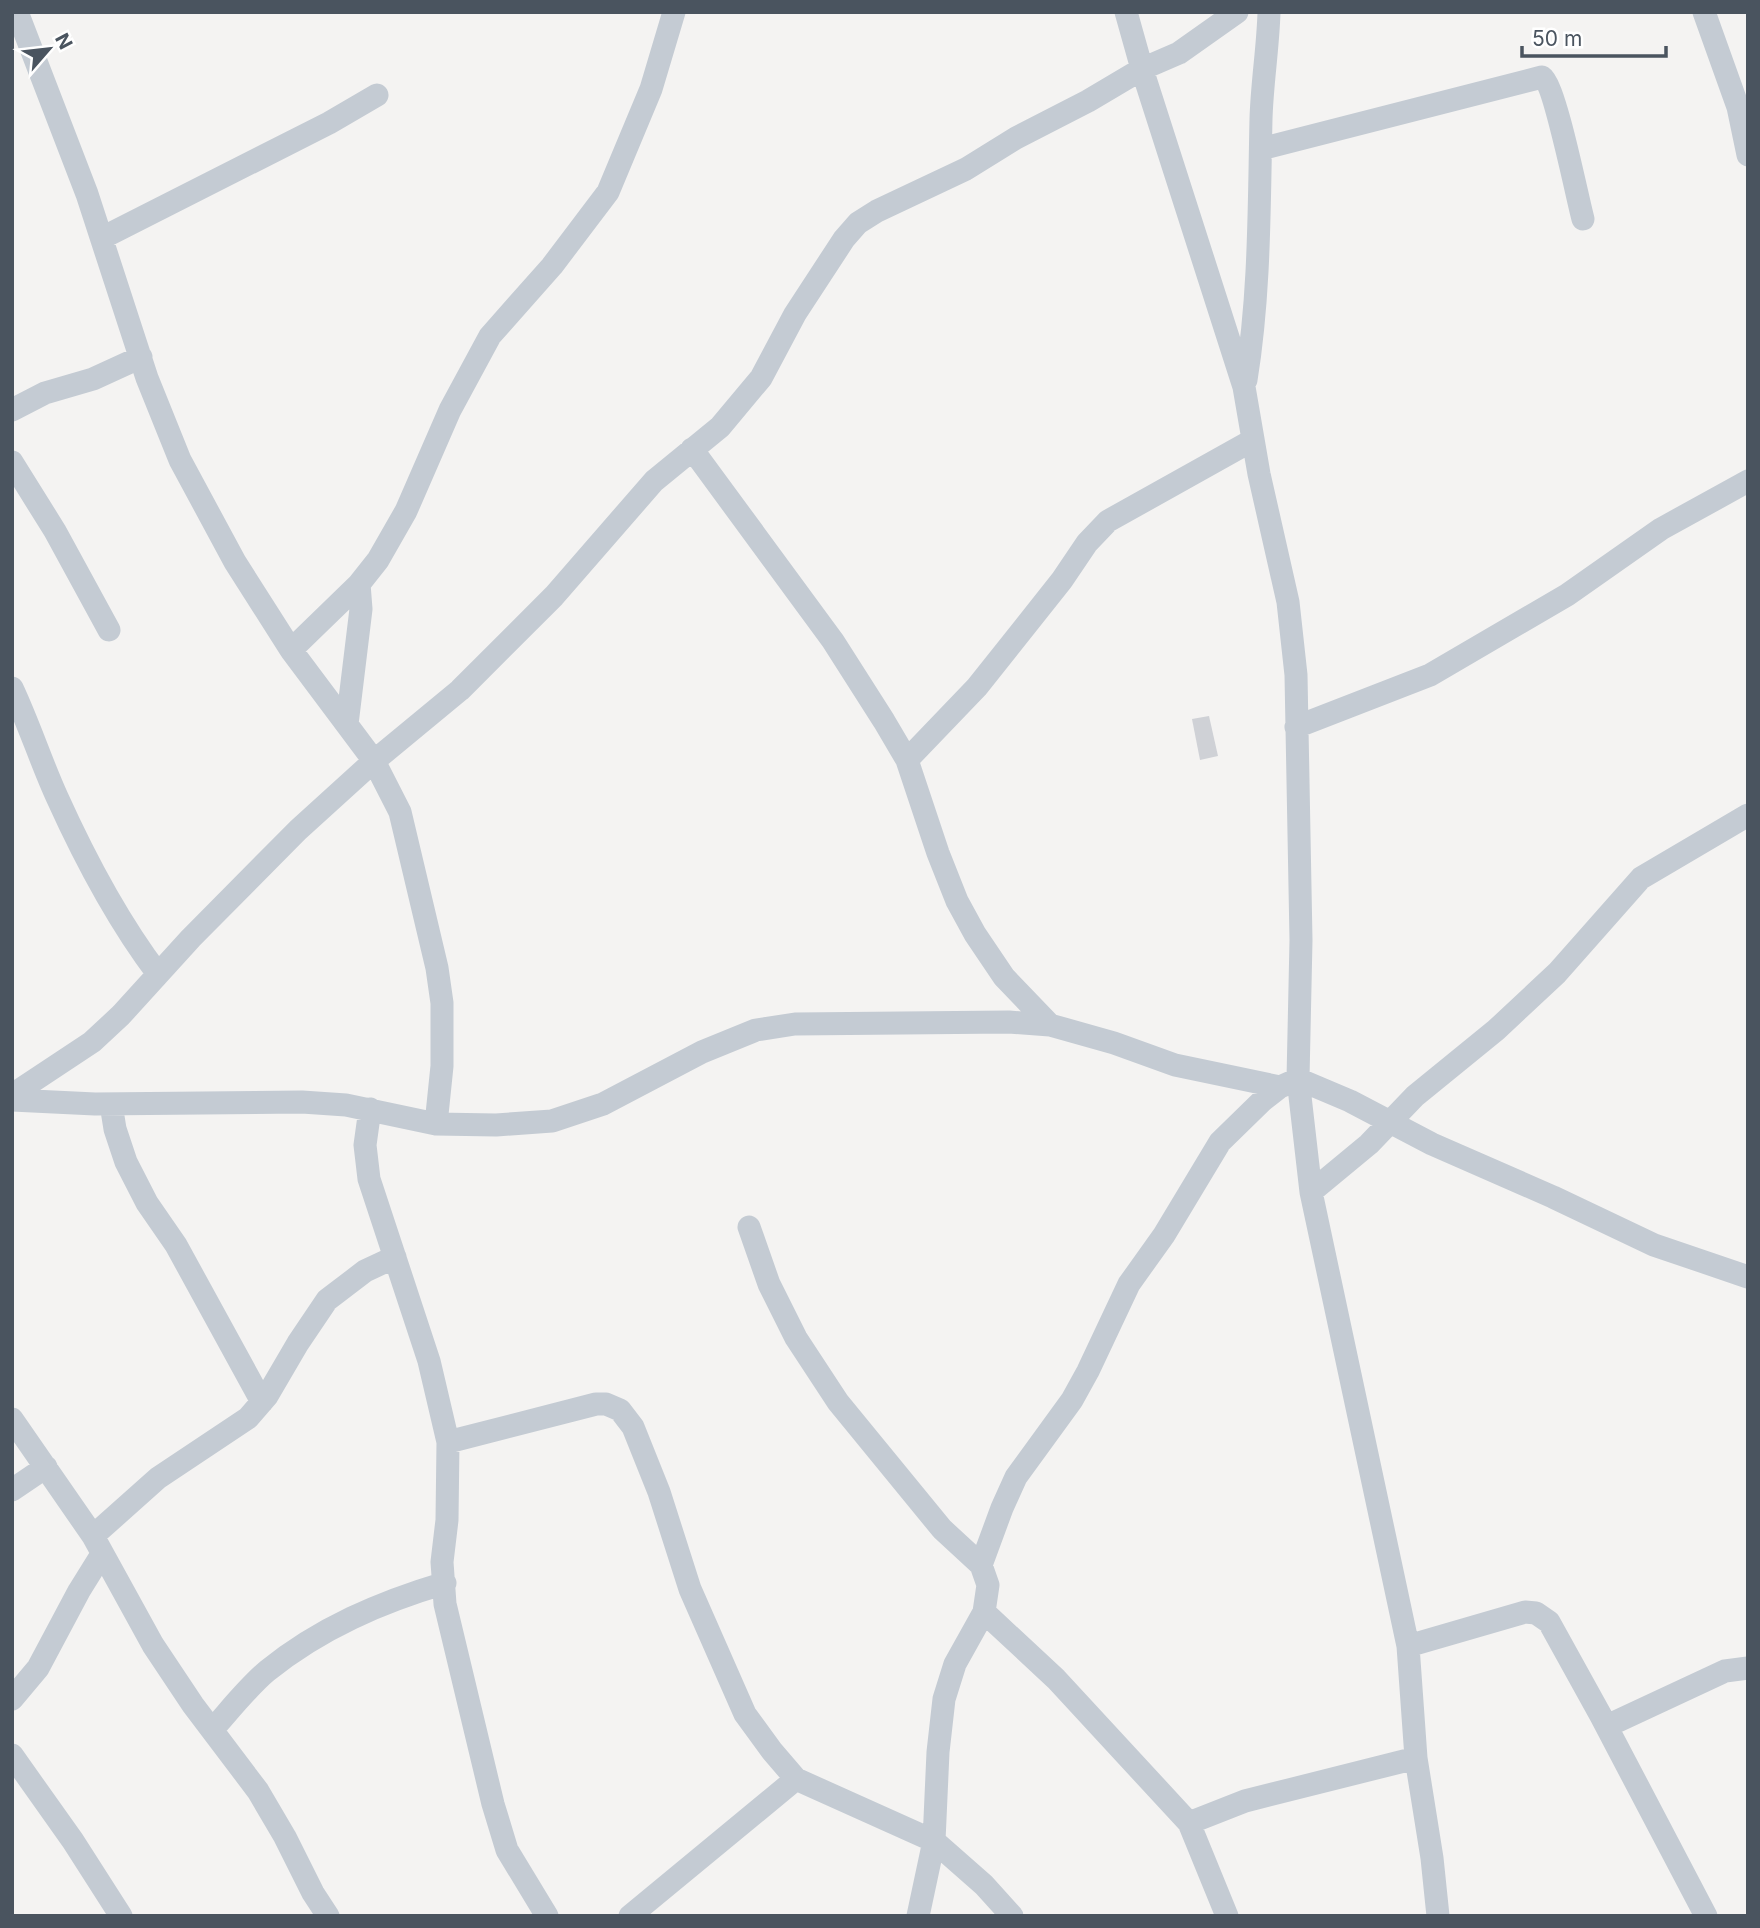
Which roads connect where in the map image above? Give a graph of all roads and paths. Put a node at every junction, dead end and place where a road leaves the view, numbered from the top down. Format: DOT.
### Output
graph roads {
  1 [pos="17,12"];
  2 [pos="674,12"];
  3 [pos="1126,12"];
  4 [pos="1237,12"];
  5 [pos="1269,12"];
  6 [pos="1704,12"];
  7 [pos="1142,69"];
  8 [pos="377,95"];
  9 [pos="1261,149"];
  10 [pos="1748,155"];
  11 [pos="1583,219"];
  12 [pos="102,238"];
  13 [pos="141,357"];
  14 [pos="1244,387"];
  15 [pos="12,410"];
  16 [pos="1253,440"];
  17 [pos="692,449"];
  18 [pos="12,462"];
  19 [pos="1748,481"];
  20 [pos="359,584"];
  21 [pos="109,630"];
  22 [pos="290,650"];
  23 [pos="12,688"];
  24 [pos="347,724"];
  25 [pos="1296,727"];
  26 [pos="907,760"];
  27 [pos="374,761"];
  28 [pos="1748,815"];
  29 [pos="158,974"];
  30 [pos="1007,980"];
  31 [pos="988,1022"];
  32 [pos="1051,1025"];
  33 [pos="1289,1083"];
  34 [pos="12,1098"];
  35 [pos="111,1104"];
  36 [pos="370,1109"];
  37 [pos="1388,1123"];
  38 [pos="436,1124"];
  39 [pos="1311,1192"];
  40 [pos="748,1227"];
  41 [pos="395,1257"];
  42 [pos="1748,1277"];
  43 [pos="262,1402"];
  44 [pos="12,1419"];
  45 [pos="448,1442"];
  46 [pos="46,1467"];
  47 [pos="12,1490"];
  48 [pos="97,1545"];
  49 [pos="981,1565"];
  50 [pos="445,1583"];
  51 [pos="984,1612"];
  52 [pos="1408,1646"];
  53 [pos="1748,1668"];
  54 [pos="12,1699"];
  55 [pos="1606,1726"];
  56 [pos="212,1730"];
  57 [pos="12,1755"];
  58 [pos="1416,1758"];
  59 [pos="796,1779"];
  60 [pos="1189,1823"];
  61 [pos="934,1841"];
  62 [pos="121,1916"];
  63 [pos="328,1916"];
  64 [pos="547,1916"];
  65 [pos="630,1916"];
  66 [pos="918,1916"];
  67 [pos="1012,1916"];
  68 [pos="1227,1916"];
  69 [pos="1438,1916"];
  70 [pos="1706,1916"];
  1 -- 12 [label="street"];
  2 -- 20 [label="street"];
  3 -- 7 [label="street"];
  4 -- 7 [label="street"];
  5 -- 9 [label="street"];
  6 -- 10 [label="street"];
  7 -- 14 [label="street"];
  7 -- 17 [label="street"];
  8 -- 12 [label="street"];
  9 -- 11 [label="street"];
  9 -- 14 [label="street"];
  12 -- 13 [label="street"];
  13 -- 15 [label="street"];
  13 -- 22 [label="street"];
  14 -- 16 [label="street"];
  16 -- 25 [label="street"];
  16 -- 26 [label="street"];
  17 -- 26 [label="street"];
  17 -- 27 [label="street"];
  18 -- 21 [label="street"];
  19 -- 25 [label="street"];
  20 -- 22 [label="street"];
  20 -- 24 [label="street"];
  22 -- 24 [label="street"];
  23 -- 29 [label="street"];
  24 -- 27 [label="street"];
  25 -- 33 [label="street"];
  26 -- 30 [label="street"];
  27 -- 29 [label="street"];
  27 -- 38 [label="street"];
  28 -- 37 [label="street"];
  29 -- 34 [label="street"];
  30 -- 31 [label="street"];
  30 -- 32 [label="street"];
  31 -- 32 [label="street"];
  31 -- 38 [label="street"];
  32 -- 33 [label="street"];
  33 -- 37 [label="street"];
  33 -- 39 [label="street"];
  33 -- 49 [label="street"];
  34 -- 35 [label="street"];
  35 -- 36 [label="street"];
  35 -- 43 [label="street"];
  36 -- 38 [label="street"];
  36 -- 41 [label="street"];
  37 -- 39 [label="street"];
  37 -- 42 [label="street"];
  39 -- 52 [label="street"];
  40 -- 49 [label="street"];
  41 -- 43 [label="street"];
  41 -- 45 [label="street"];
  43 -- 48 [label="street"];
  44 -- 46 [label="street"];
  45 -- 50 [label="street"];
  45 -- 59 [label="street"];
  46 -- 47 [label="street"];
  46 -- 48 [label="street"];
  48 -- 54 [label="street"];
  48 -- 56 [label="street"];
  49 -- 51 [label="street"];
  50 -- 56 [label="street"];
  50 -- 64 [label="street"];
  51 -- 60 [label="street"];
  51 -- 61 [label="street"];
  52 -- 55 [label="street"];
  52 -- 58 [label="street"];
  53 -- 55 [label="street"];
  55 -- 70 [label="street"];
  56 -- 63 [label="street"];
  57 -- 62 [label="street"];
  58 -- 60 [label="street"];
  58 -- 69 [label="street"];
  59 -- 61 [label="street"];
  59 -- 65 [label="street"];
  60 -- 68 [label="street"];
  61 -- 66 [label="street"];
  61 -- 67 [label="street"];
}
